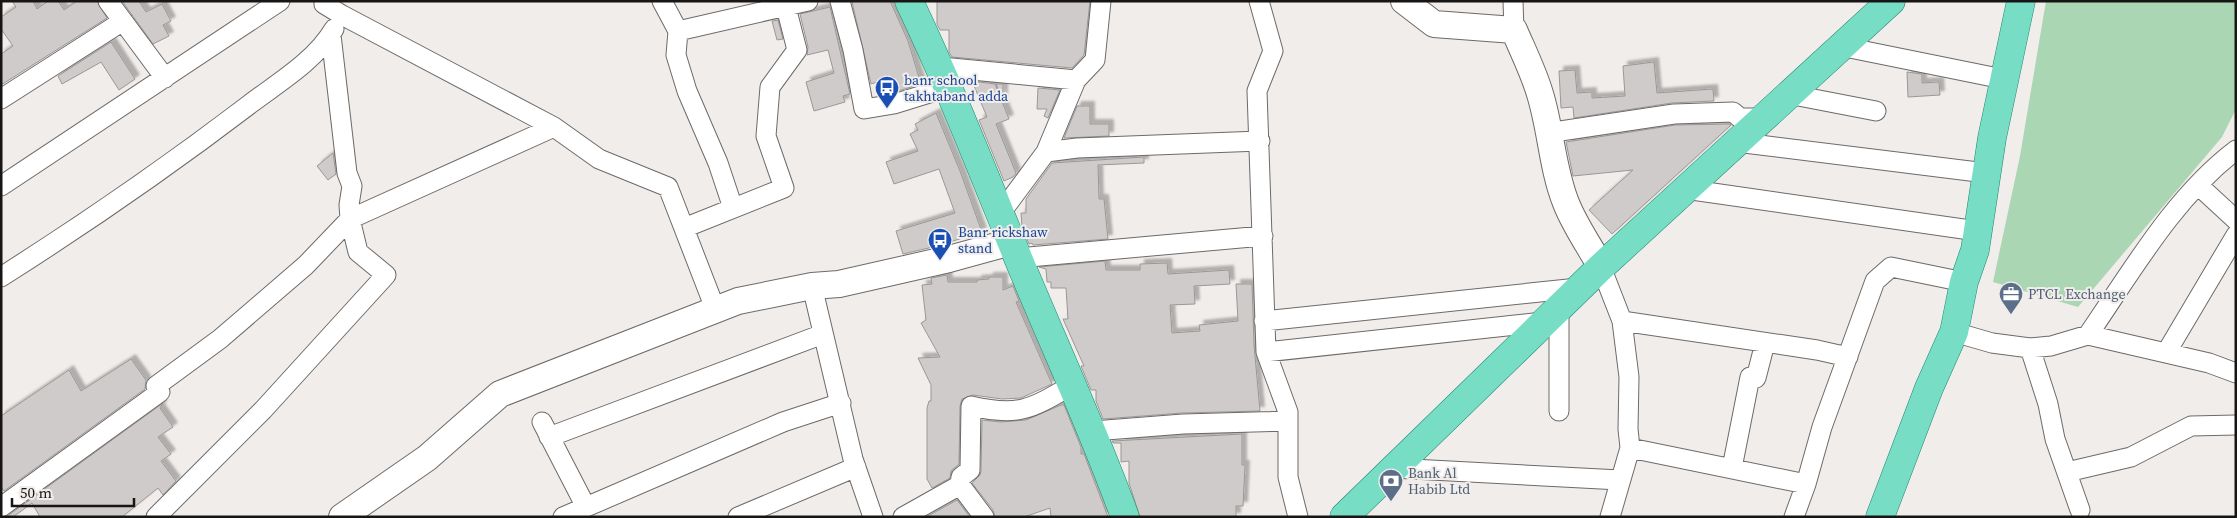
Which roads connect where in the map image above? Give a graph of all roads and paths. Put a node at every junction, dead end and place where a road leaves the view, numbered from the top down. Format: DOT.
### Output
graph roads {
  1 [pos="108,1"];
  2 [pos="280,1"];
  3 [pos="324,1"];
  4 [pos="662,1"];
  5 [pos="808,1"];
  6 [pos="840,1"];
  7 [pos="909,1"];
  8 [pos="1102,1"];
  9 [pos="1259,1"];
  10 [pos="1404,1"];
  11 [pos="1513,1"];
  12 [pos="1891,1"];
  13 [pos="2021,1"];
  14 [pos="786,7"];
  15 [pos="342,15"];
  16 [pos="123,21"];
  17 [pos="1514,30"];
  18 [pos="678,31"];
  19 [pos="331,35"];
  20 [pos="1840,46"];
  21 [pos="945,77"];
  22 [pos="165,78"];
  23 [pos="2003,79"];
  24 [pos="1076,80"];
  25 [pos="1788,94"];
  26 [pos="1,100"];
  27 [pos="1876,111"];
  28 [pos="1762,118"];
  29 [pos="554,127"];
  30 [pos="1548,133"];
  31 [pos="1260,141"];
  32 [pos="1736,142"];
  33 [pos="2236,150"];
  34 [pos="1046,152"];
  35 [pos="1986,173"];
  36 [pos="2198,185"];
  37 [pos="1,186"];
  38 [pos="1685,189"];
  39 [pos="733,208"];
  40 [pos="1000,214"];
  41 [pos="350,219"];
  42 [pos="2236,220"];
  43 [pos="684,228"];
  44 [pos="1977,231"];
  45 [pos="2236,235"];
  46 [pos="1263,236"];
  47 [pos="1015,250"];
  48 [pos="1601,267"];
  49 [pos="1,276"];
  50 [pos="1964,282"];
  51 [pos="812,286"];
  52 [pos="1560,306"];
  53 [pos="716,311"];
  54 [pos="1264,321"];
  55 [pos="1622,321"];
  56 [pos="1954,332"];
  57 [pos="823,334"];
  58 [pos="2088,335"];
  59 [pos="1765,342"];
  60 [pos="2030,348"];
  61 [pos="1266,352"];
  62 [pos="2166,353"];
  63 [pos="1848,357"];
  64 [pos="2234,369"];
  65 [pos="1072,384"];
  66 [pos="841,402"];
  67 [pos="1558,411"];
  68 [pos="1288,421"];
  69 [pos="2236,425"];
  70 [pos="1093,431"];
  71 [pos="1630,448"];
  72 [pos="856,467"];
  73 [pos="1394,468"];
  74 [pos="1732,468"];
  75 [pos="2067,472"];
  76 [pos="1620,480"];
  77 [pos="1806,484"];
  78 [pos="960,485"];
  79 [pos="1,507"];
  80 [pos="586,507"];
  81 [pos="2080,510"];
  82 [pos="156,517"];
  83 [pos="342,517"];
  84 [pos="563,517"];
  85 [pos="738,517"];
  86 [pos="873,517"];
  87 [pos="903,517"];
  88 [pos="984,517"];
  89 [pos="1125,517"];
  90 [pos="1298,517"];
  91 [pos="1344,517"];
  92 [pos="1610,517"];
  93 [pos="1794,517"];
  94 [pos="1880,517"];
  1 -- 16 [label="street"];
  2 -- 22 [label="street"];
  3 -- 15 [label="street"];
  4 -- 18 [label="street"];
  5 -- 14 [label="street"];
  6 -- 21 [label="street"];
  7 -- 21 [label="main road"];
  8 -- 24 [label="street"];
  9 -- 31 [label="street"];
  10 -- 17 [label="main road"];
  11 -- 17 [label="street"];
  12 -- 20 [label="main road"];
  13 -- 23 [label="main road"];
  14 -- 18 [label="street"];
  14 -- 39 [label="street"];
  15 -- 19 [label="street"];
  15 -- 29 [label="street"];
  16 -- 22 [label="street"];
  16 -- 26 [label="street"];
  17 -- 30 [label="main road"];
  18 -- 39 [label="street"];
  19 -- 41 [label="street"];
  19 -- 49 [label="street"];
  20 -- 23 [label="street"];
  20 -- 25 [label="main road"];
  21 -- 24 [label="street"];
  21 -- 40 [label="main road"];
  22 -- 37 [label="street"];
  23 -- 35 [label="main road"];
  24 -- 34 [label="street"];
  25 -- 27 [label="street"];
  25 -- 28 [label="main road"];
  28 -- 30 [label="street"];
  28 -- 32 [label="main road"];
  29 -- 41 [label="street"];
  29 -- 43 [label="street"];
  30 -- 48 [label="main road"];
  31 -- 34 [label="street"];
  31 -- 46 [label="street"];
  32 -- 35 [label="street"];
  32 -- 38 [label="main road"];
  33 -- 36 [label="street"];
  34 -- 40 [label="street"];
  35 -- 44 [label="main road"];
  36 -- 42 [label="street"];
  36 -- 58 [label="street"];
  38 -- 44 [label="street"];
  38 -- 48 [label="main road"];
  39 -- 43 [label="street"];
  40 -- 47 [label="main road"];
  41 -- 79 [label="street"];
  41 -- 82 [label="street"];
  43 -- 53 [label="street"];
  44 -- 50 [label="main road"];
  45 -- 62 [label="street"];
  46 -- 47 [label="street"];
  46 -- 54 [label="street"];
  47 -- 51 [label="main road"];
  47 -- 65 [label="main road"];
  48 -- 52 [label="main road"];
  48 -- 55 [label="street"];
  50 -- 56 [label="main road"];
  50 -- 63 [label="street"];
  51 -- 53 [label="main road"];
  51 -- 57 [label="street"];
  52 -- 54 [label="street"];
  52 -- 61 [label="street"];
  52 -- 67 [label="street"];
  52 -- 73 [label="main road"];
  53 -- 83 [label="main road"];
  54 -- 61 [label="street"];
  55 -- 59 [label="street"];
  55 -- 71 [label="street"];
  56 -- 60 [label="street"];
  56 -- 94 [label="main road"];
  57 -- 66 [label="street"];
  57 -- 80 [label="street"];
  58 -- 60 [label="street"];
  58 -- 62 [label="street"];
  59 -- 63 [label="street"];
  59 -- 74 [label="street"];
  60 -- 75 [label="street"];
  61 -- 68 [label="street"];
  62 -- 64 [label="street"];
  63 -- 77 [label="street"];
  65 -- 70 [label="main road"];
  65 -- 78 [label="street"];
  66 -- 72 [label="street"];
  66 -- 80 [label="street"];
  68 -- 70 [label="street"];
  68 -- 90 [label="street"];
  69 -- 75 [label="street"];
  70 -- 89 [label="main road"];
  71 -- 74 [label="street"];
  71 -- 76 [label="street"];
  72 -- 85 [label="street"];
  72 -- 86 [label="street"];
  73 -- 76 [label="street"];
  73 -- 91 [label="main road"];
  74 -- 77 [label="street"];
  75 -- 81 [label="street"];
  76 -- 92 [label="street"];
  77 -- 93 [label="street"];
  78 -- 87 [label="street"];
  78 -- 88 [label="street"];
  80 -- 84 [label="street"];
}
